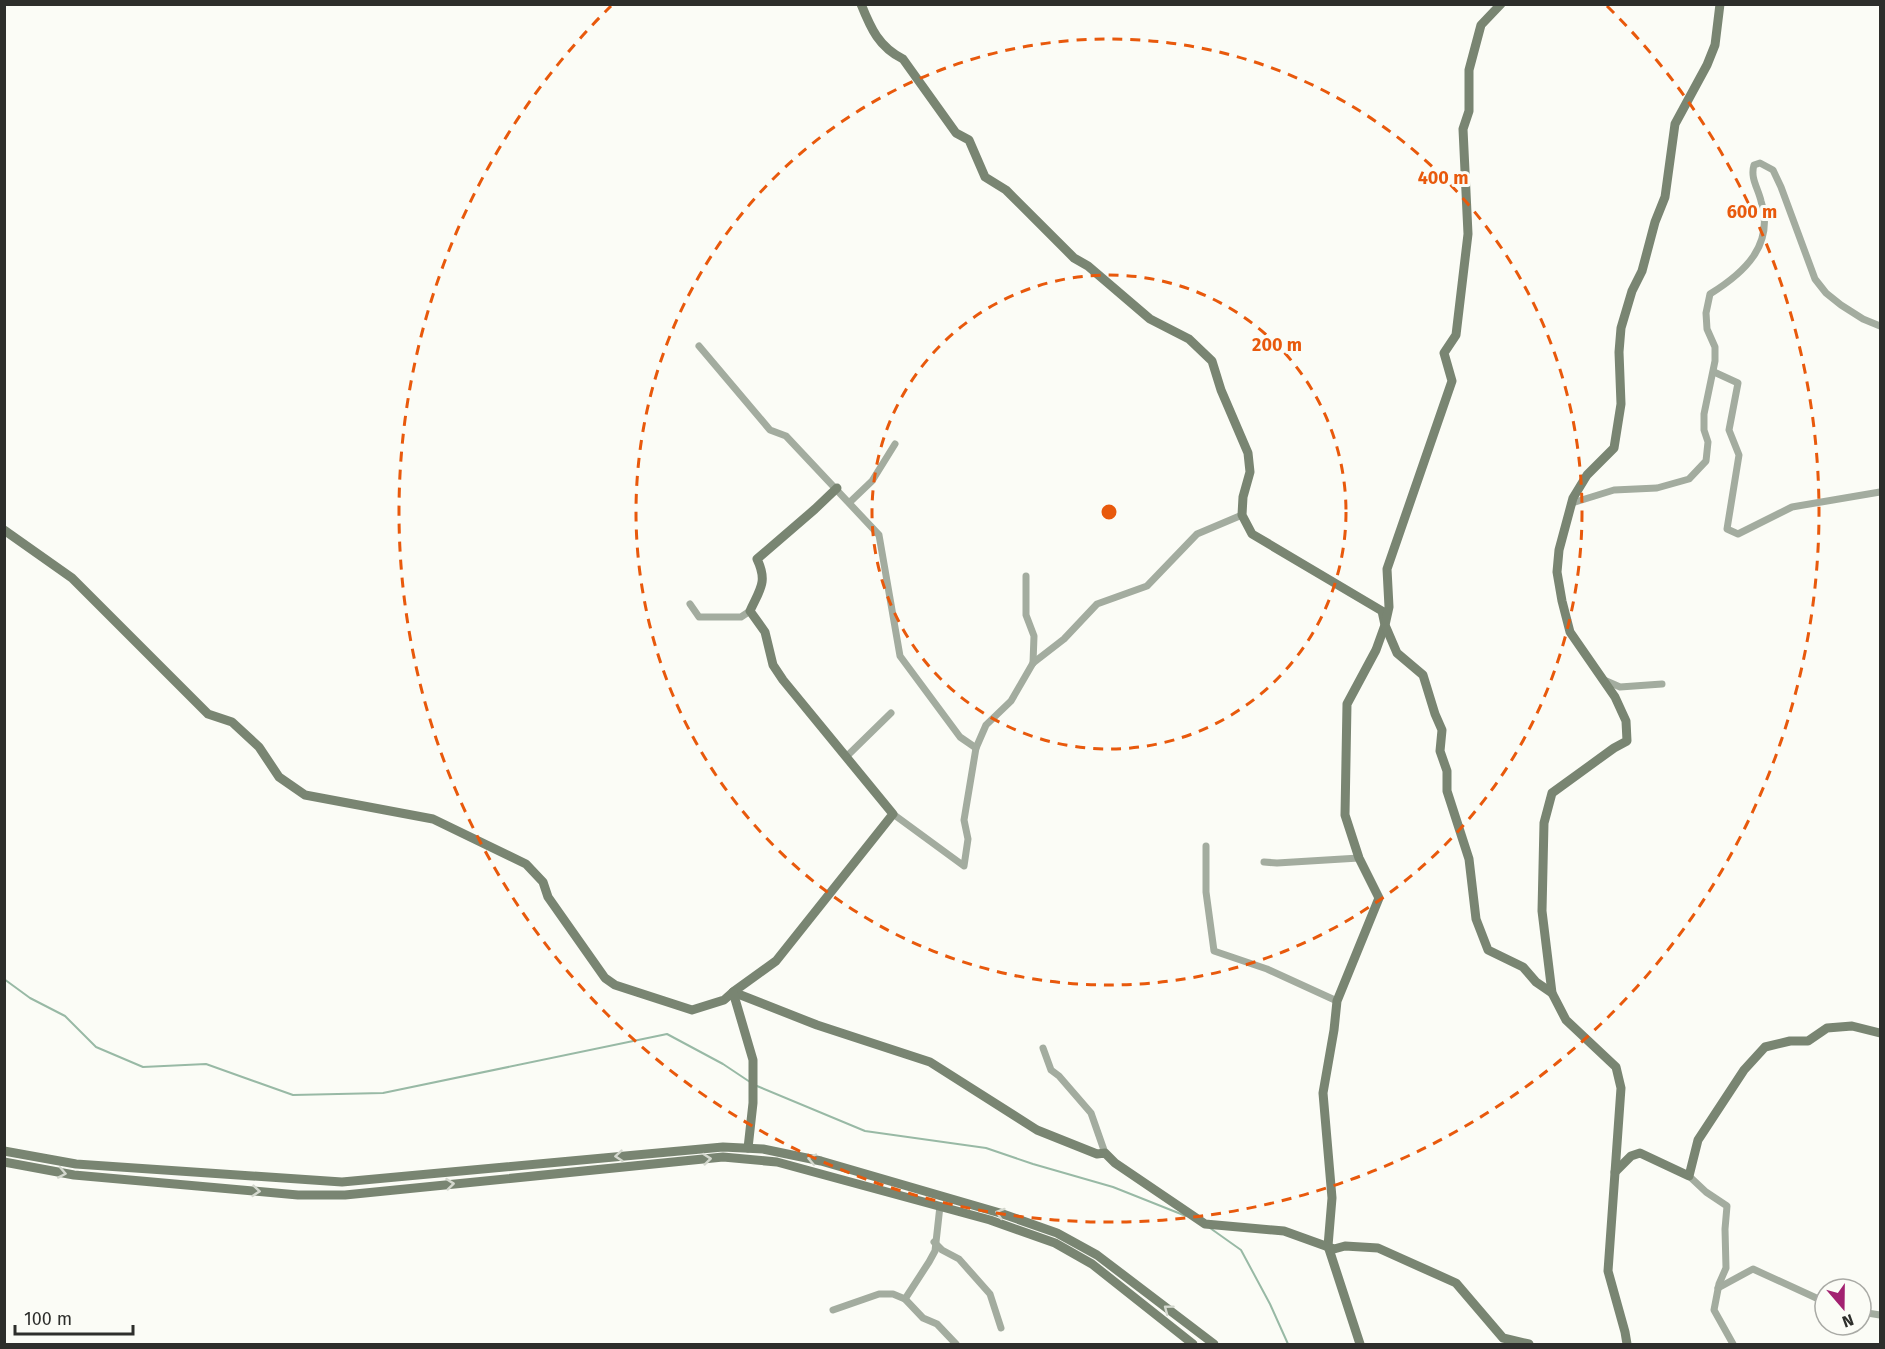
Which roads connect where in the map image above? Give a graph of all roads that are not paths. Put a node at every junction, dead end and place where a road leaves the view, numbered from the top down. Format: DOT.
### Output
graph roads {
  1 [pos="861,4"];
  2 [pos="1501,4"];
  3 [pos="1720,4"];
  4 [pos="1881,326"];
  5 [pos="699,345"];
  6 [pos="1714,372"];
  7 [pos="895,444"];
  8 [pos="837,488"];
  9 [pos="1881,492"];
  10 [pos="850,502"];
  11 [pos="1572,503"];
  12 [pos="1242,515"];
  13 [pos="4,530"];
  14 [pos="1026,576"];
  15 [pos="690,604"];
  16 [pos="750,611"];
  17 [pos="1385,625"];
  18 [pos="1034,663"];
  19 [pos="1600,677"];
  20 [pos="1662,684"];
  21 [pos="891,713"];
  22 [pos="976,748"];
  23 [pos="846,757"];
  24 [pos="893,814"];
  25 [pos="1206,846"];
  26 [pos="1359,858"];
  27 [pos="1264,862"];
  28 [pos="733,992"];
  29 [pos="1551,993"];
  30 [pos="1337,1002"];
  31 [pos="1881,1033"];
  32 [pos="1043,1048"];
  33 [pos="748,1148"];
  34 [pos="4,1151"];
  35 [pos="1105,1153"];
  36 [pos="4,1162"];
  37 [pos="1615,1172"];
  38 [pos="1689,1176"];
  39 [pos="940,1206"];
  40 [pos="934,1242"];
  41 [pos="1328,1246"];
  42 [pos="1718,1288"];
  43 [pos="1813,1296"];
  44 [pos="905,1299"];
  45 [pos="833,1310"];
  46 [pos="1001,1328"];
  47 [pos="956,1344"];
  48 [pos="1193,1344"];
  49 [pos="1214,1344"];
  50 [pos="1360,1344"];
  51 [pos="1529,1344"];
  52 [pos="1627,1344"];
  53 [pos="1733,1344"];
  1 -- 12 [label="street"];
  2 -- 17 [label="street"];
  3 -- 11 [label="street"];
  4 -- 6 [label="street"];
  5 -- 8 [label="street"];
  6 -- 9 [label="street"];
  6 -- 11 [label="street"];
  7 -- 10 [label="street"];
  8 -- 10 [label="street"];
  8 -- 16 [label="street"];
  10 -- 22 [label="street"];
  11 -- 19 [label="street"];
  12 -- 17 [label="street"];
  12 -- 18 [label="street"];
  13 -- 28 [label="street"];
  14 -- 18 [label="street"];
  15 -- 16 [label="street"];
  16 -- 23 [label="street"];
  17 -- 26 [label="street"];
  17 -- 29 [label="street"];
  18 -- 22 [label="street"];
  19 -- 20 [label="street"];
  19 -- 29 [label="street"];
  21 -- 23 [label="street"];
  22 -- 24 [label="street"];
  23 -- 24 [label="street"];
  24 -- 28 [label="street"];
  25 -- 30 [label="street"];
  26 -- 27 [label="street"];
  26 -- 30 [label="street"];
  28 -- 33 [label="street"];
  28 -- 35 [label="street"];
  29 -- 37 [label="street"];
  30 -- 41 [label="street"];
  31 -- 38 [label="street"];
  32 -- 35 [label="street"];
  33 -- 34 [label="street, one-way"];
  49 -- 33 [label="street, one-way"];
  35 -- 41 [label="street"];
  36 -- 39 [label="street, one-way"];
  37 -- 38 [label="street"];
  37 -- 52 [label="street"];
  38 -- 42 [label="street"];
  39 -- 40 [label="street"];
  39 -- 48 [label="street"];
  40 -- 44 [label="street"];
  40 -- 46 [label="street"];
  41 -- 50 [label="street"];
  41 -- 51 [label="street"];
  42 -- 43 [label="street"];
  42 -- 53 [label="street"];
  44 -- 45 [label="street"];
  44 -- 47 [label="street"];
}
